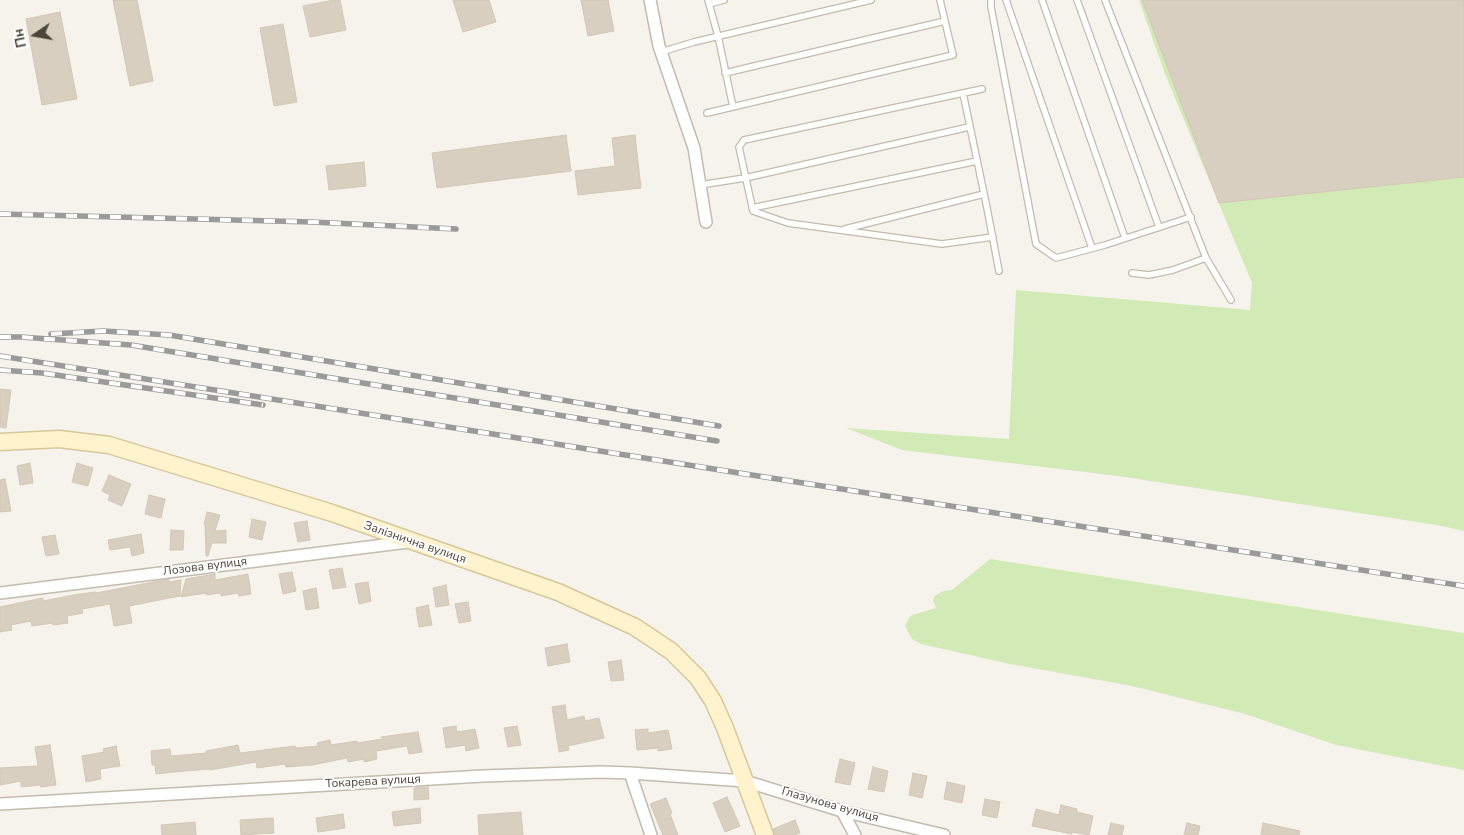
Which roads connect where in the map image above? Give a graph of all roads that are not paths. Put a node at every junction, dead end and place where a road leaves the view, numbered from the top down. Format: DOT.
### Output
graph roads {
  1 [pos="650,0"];
  2 [pos="724,0"];
  3 [pos="871,0"];
  4 [pos="940,0"];
  5 [pos="991,0"];
  6 [pos="1006,0"];
  7 [pos="1042,0"];
  8 [pos="1077,0"];
  9 [pos="1105,0"];
  10 [pos="708,2"];
  11 [pos="945,21"];
  12 [pos="718,36"];
  13 [pos="661,52"];
  14 [pos="726,73"];
  15 [pos="982,89"];
  16 [pos="963,93"];
  17 [pos="733,107"];
  18 [pos="706,113"];
  19 [pos="969,127"];
  20 [pos="977,161"];
  21 [pos="745,178"];
  22 [pos="700,185"];
  23 [pos="984,194"];
  24 [pos="752,208"];
  25 [pos="1191,217"];
  26 [pos="706,222"];
  27 [pos="1160,227"];
  28 [pos="841,230"];
  29 [pos="993,237"];
  30 [pos="1125,238"];
  31 [pos="1092,248"];
  32 [pos="1206,258"];
  33 [pos="999,271"];
  34 [pos="1132,273"];
  35 [pos="1231,300"];
  36 [pos="0,442"];
  37 [pos="410,542"];
  38 [pos="0,593"];
  39 [pos="630,772"];
  40 [pos="745,780"];
  41 [pos="0,804"];
  42 [pos="842,811"];
  43 [pos="651,835"];
  44 [pos="765,835"];
  45 [pos="855,835"];
  46 [pos="944,835"];
  1 -- 13 [label="street"];
  2 -- 10 [label="lane"];
  3 -- 12 [label="lane"];
  4 -- 11 [label="lane"];
  5 -- 31 [label="lane"];
  6 -- 31 [label="lane"];
  7 -- 30 [label="lane"];
  8 -- 27 [label="lane"];
  9 -- 25 [label="lane"];
  10 -- 12 [label="lane"];
  11 -- 14 [label="lane"];
  11 -- 17 [label="lane"];
  12 -- 13 [label="lane"];
  12 -- 14 [label="lane"];
  13 -- 22 [label="street"];
  14 -- 17 [label="lane"];
  15 -- 16 [label="lane"];
  16 -- 19 [label="lane"];
  16 -- 21 [label="lane"];
  17 -- 18 [label="lane"];
  19 -- 20 [label="lane"];
  19 -- 21 [label="lane"];
  20 -- 23 [label="lane"];
  20 -- 24 [label="lane"];
  21 -- 22 [label="lane"];
  21 -- 24 [label="lane"];
  22 -- 26 [label="street"];
  23 -- 28 [label="lane"];
  23 -- 29 [label="lane"];
  24 -- 28 [label="lane"];
  25 -- 27 [label="lane"];
  25 -- 32 [label="lane"];
  27 -- 30 [label="lane"];
  28 -- 29 [label="lane"];
  29 -- 33 [label="lane"];
  30 -- 31 [label="lane"];
  32 -- 34 [label="lane"];
  32 -- 35 [label="lane"];
  36 -- 37 [label="main road, Залізнична вулиця"];
  37 -- 38 [label="street, Лозова вулиця"];
  37 -- 40 [label="main road, Залізнична вулиця"];
  39 -- 40 [label="street, Токарева вулиця"];
  39 -- 41 [label="street, Токарева вулиця"];
  39 -- 43 [label="street"];
  40 -- 42 [label="street, Глазунова вулиця"];
  40 -- 44 [label="main road, Залізнична вулиця"];
  42 -- 45 [label="street"];
  42 -- 46 [label="street, Глазунова вулиця"];
}
